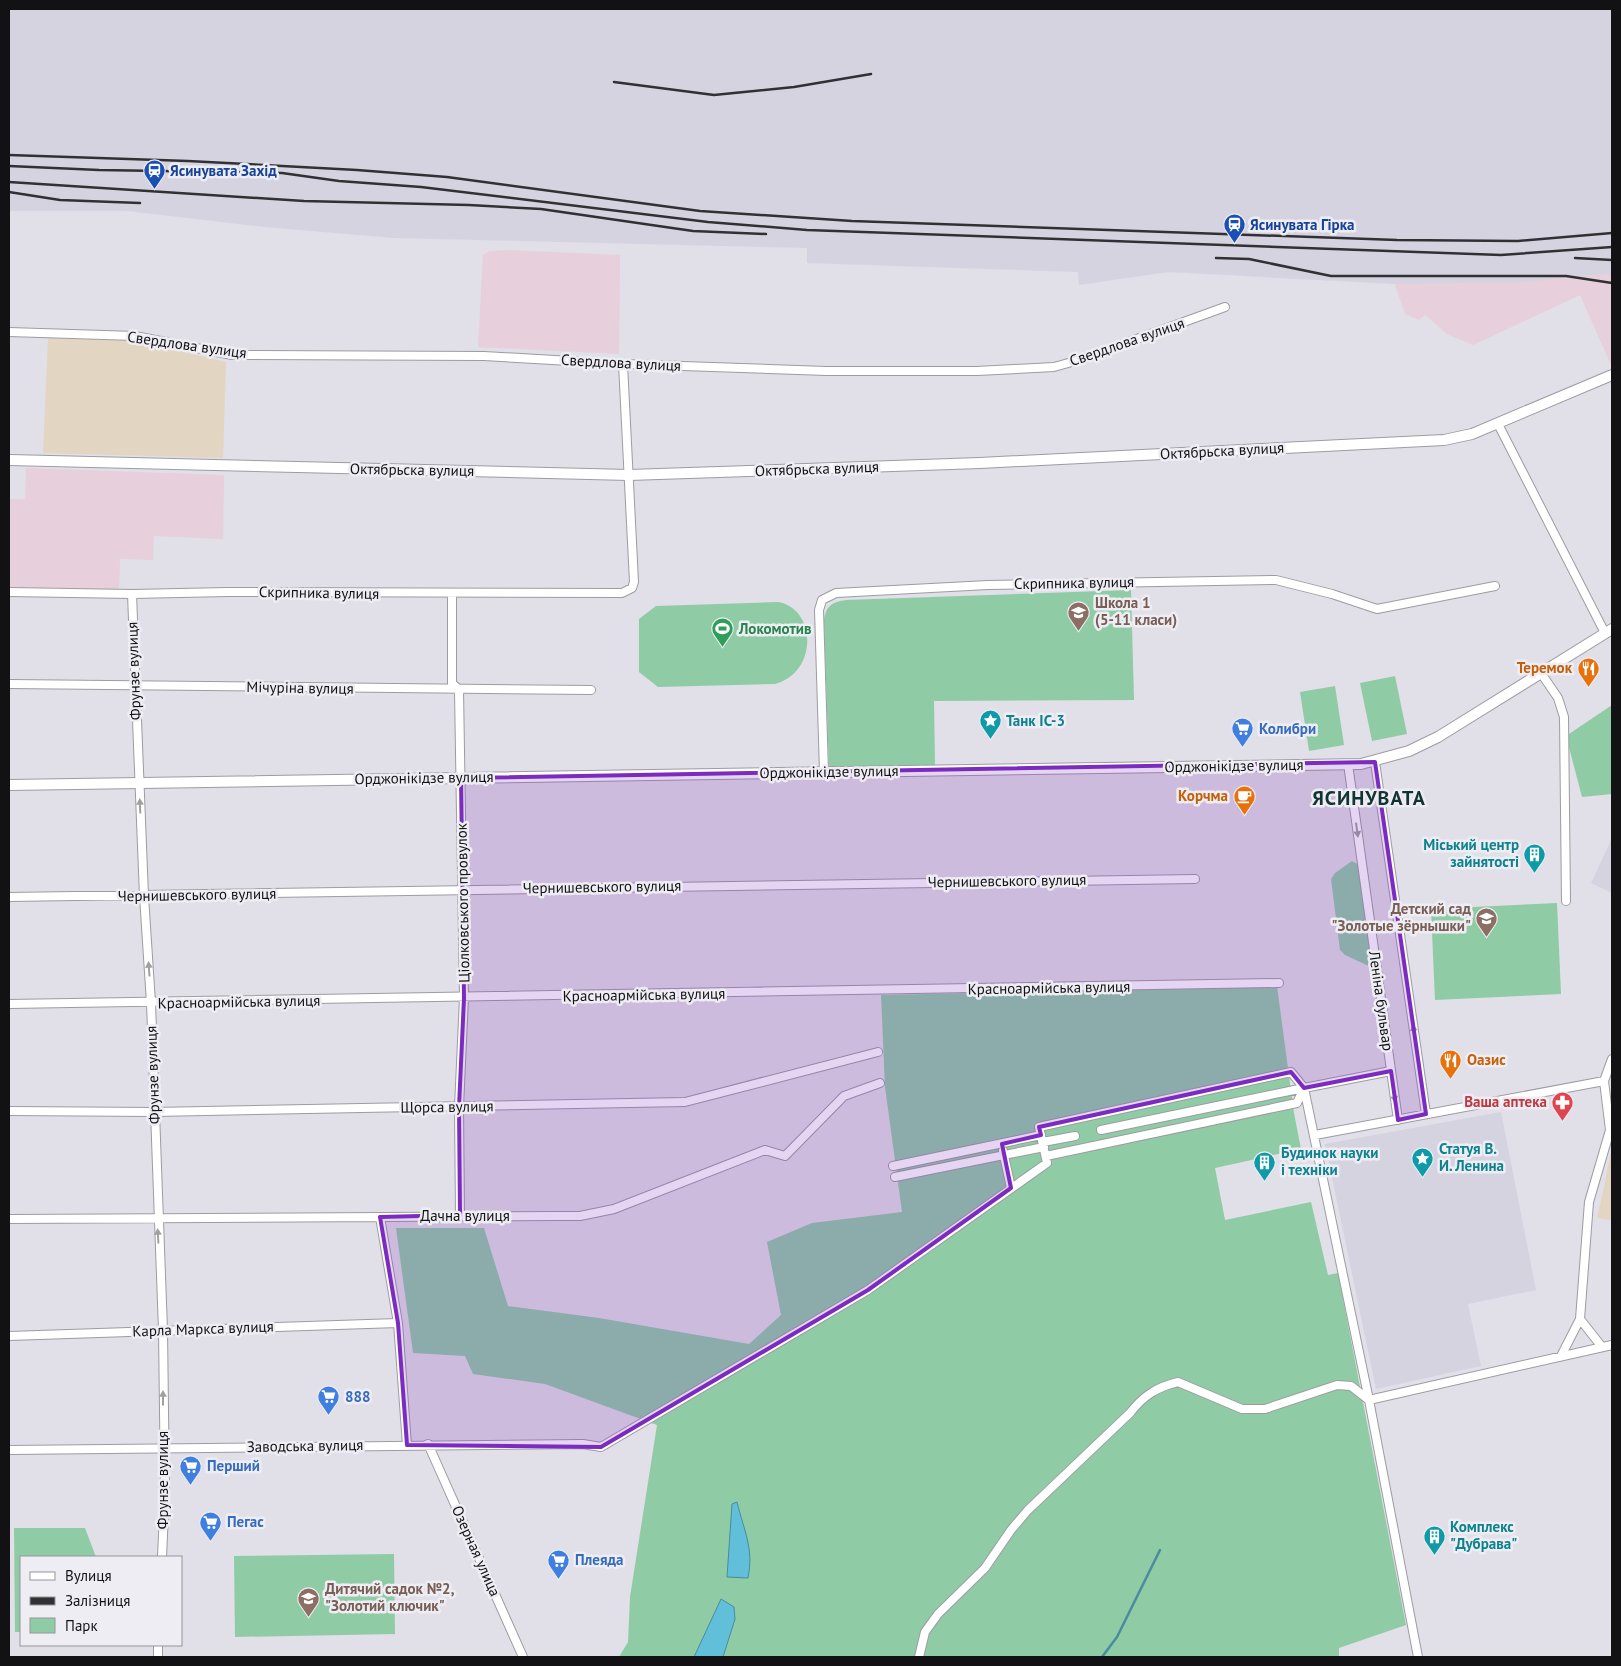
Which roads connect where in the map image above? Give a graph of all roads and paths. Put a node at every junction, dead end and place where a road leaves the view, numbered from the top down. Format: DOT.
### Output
graph roads {
  1 [pos="1225,307"];
  2 [pos="9,332"];
  3 [pos="623,364"];
  4 [pos="1612,375"];
  5 [pos="1498,424"];
  6 [pos="9,460"];
  7 [pos="629,475"];
  8 [pos="1495,586"];
  9 [pos="9,592"];
  10 [pos="132,594"];
  11 [pos="452,594"];
  12 [pos="1609,631"];
  13 [pos="1541,673"];
  14 [pos="9,684"];
  15 [pos="134,686"];
  16 [pos="459,690"];
  17 [pos="591,690"];
  18 [pos="1375,762"];
  19 [pos="1348,764"];
  20 [pos="824,772"];
  21 [pos="461,778"];
  22 [pos="140,783"];
  23 [pos="9,785"];
  24 [pos="1195,879"];
  25 [pos="463,890"];
  26 [pos="144,896"];
  27 [pos="9,898"];
  28 [pos="1566,901"];
  29 [pos="1279,983"];
  30 [pos="464,998"];
  31 [pos="151,1003"];
  32 [pos="9,1004"];
  33 [pos="878,1052"];
  34 [pos="1612,1059"];
  35 [pos="1391,1071"];
  36 [pos="1604,1081"];
  37 [pos="880,1083"];
  38 [pos="1304,1088"];
  39 [pos="459,1107"];
  40 [pos="9,1111"];
  41 [pos="154,1112"];
  42 [pos="1426,1114"];
  43 [pos="1398,1120"];
  44 [pos="1101,1130"];
  45 [pos="1315,1135"];
  46 [pos="1075,1136"];
  47 [pos="1043,1142"];
  48 [pos="1002,1144"];
  49 [pos="1004,1155"];
  50 [pos="1046,1156"];
  51 [pos="893,1166"];
  52 [pos="896,1177"];
  53 [pos="1012,1188"];
  54 [pos="460,1215"];
  55 [pos="380,1217"];
  56 [pos="157,1218"];
  57 [pos="9,1219"];
  58 [pos="1580,1320"];
  59 [pos="398,1323"];
  60 [pos="163,1330"];
  61 [pos="9,1336"];
  62 [pos="1612,1345"];
  63 [pos="1602,1347"];
  64 [pos="1561,1356"];
  65 [pos="1369,1400"];
  66 [pos="428,1444"];
  67 [pos="407,1445"];
  68 [pos="163,1447"];
  69 [pos="9,1450"];
  70 [pos="162,1556"];
  71 [pos="523,1657"];
  72 [pos="919,1657"];
  73 [pos="1418,1657"];
  1 -- 3 [label="street, Свердлова вулиця"];
  2 -- 3 [label="street, Свердлова вулиця"];
  3 -- 7 [label="street"];
  4 -- 5 [label="main road, Октябрьска вулиця"];
  5 -- 7 [label="main road, Октябрьска вулиця"];
  5 -- 12 [label="street"];
  6 -- 7 [label="main road, Октябрьска вулиця"];
  7 -- 11 [label="street, Скрипника вулиця"];
  8 -- 20 [label="street, Скрипника вулиця"];
  9 -- 10 [label="street, Скрипника вулиця"];
  10 -- 11 [label="street, Скрипника вулиця"];
  10 -- 15 [label="street, Фрунзе вулиця"];
  11 -- 16 [label="street, Ціолковського провулок"];
  12 -- 13 [label="main road, Орджонікідзе вулиця"];
  13 -- 18 [label="main road, Орджонікідзе вулиця"];
  13 -- 28 [label="street"];
  14 -- 15 [label="street, Мічуріна вулиця"];
  15 -- 16 [label="street, Мічуріна вулиця"];
  15 -- 22 [label="street, Фрунзе вулиця"];
  16 -- 17 [label="street, Мічуріна вулиця"];
  16 -- 21 [label="street, Ціолковського провулок"];
  18 -- 19 [label="main road, Орджонікідзе вулиця"];
  42 -- 18 [label="street, Леніна бульвар, one-way"];
  19 -- 20 [label="main road, Орджонікідзе вулиця"];
  19 -- 35 [label="street, Леніна бульвар, one-way"];
  20 -- 21 [label="main road, Орджонікідзе вулиця"];
  21 -- 22 [label="main road, Орджонікідзе вулиця"];
  21 -- 25 [label="street, Ціолковського провулок"];
  22 -- 23 [label="main road, Орджонікідзе вулиця"];
  26 -- 22 [label="street, Фрунзе вулиця, one-way"];
  24 -- 25 [label="street, Чернишевського вулиця"];
  25 -- 26 [label="street, Чернишевського вулиця"];
  25 -- 30 [label="street, Ціолковського провулок"];
  26 -- 27 [label="street, Чернишевського вулиця"];
  31 -- 26 [label="street, Фрунзе вулиця, one-way"];
  29 -- 30 [label="street, Красноармійська вулиця"];
  30 -- 31 [label="street, Красноармійська вулиця"];
  30 -- 39 [label="street, Ціолковського провулок"];
  31 -- 32 [label="street, Красноармійська вулиця"];
  31 -- 41 [label="street, Фрунзе вулиця"];
  33 -- 39 [label="street, Щорса вулиця"];
  34 -- 36 [label="street"];
  35 -- 38 [label="street"];
  35 -- 43 [label="street, Леніна бульвар, one-way"];
  36 -- 42 [label="street"];
  36 -- 58 [label="street"];
  37 -- 54 [label="street, Дачна вулиця"];
  38 -- 44 [label="street"];
  38 -- 45 [label="street"];
  38 -- 47 [label="street"];
  38 -- 50 [label="street"];
  39 -- 41 [label="street, Щорса вулиця"];
  39 -- 54 [label="street, Ціолковського провулок"];
  40 -- 41 [label="street, Щорса вулиця"];
  41 -- 56 [label="street, Фрунзе вулиця"];
  42 -- 43 [label="street"];
  43 -- 45 [label="street"];
  45 -- 65 [label="street"];
  46 -- 47 [label="street"];
  47 -- 48 [label="street"];
  47 -- 49 [label="street"];
  47 -- 50 [label="street"];
  48 -- 49 [label="street"];
  48 -- 51 [label="street"];
  49 -- 52 [label="street"];
  49 -- 53 [label="street"];
  50 -- 53 [label="street"];
  53 -- 66 [label="street, Заводська вулиця"];
  54 -- 55 [label="street, Дачна вулиця"];
  55 -- 56 [label="street, Дачна вулиця"];
  55 -- 59 [label="street"];
  56 -- 57 [label="street, Дачна вулиця"];
  60 -- 56 [label="street, Фрунзе вулиця, one-way"];
  58 -- 63 [label="street"];
  58 -- 64 [label="street"];
  59 -- 60 [label="street, Карла Маркса вулиця"];
  59 -- 67 [label="street"];
  60 -- 61 [label="street, Карла Маркса вулиця"];
  68 -- 60 [label="street, Фрунзе вулиця, one-way"];
  62 -- 63 [label="street"];
  63 -- 64 [label="street"];
  64 -- 65 [label="street"];
  65 -- 72 [label="street"];
  65 -- 73 [label="street"];
  66 -- 67 [label="street, Заводська вулиця"];
  66 -- 71 [label="street, Озерная улица"];
  67 -- 68 [label="street, Заводська вулиця"];
  68 -- 69 [label="street, Заводська вулиця"];
  68 -- 70 [label="street, Фрунзе вулиця"];
}
